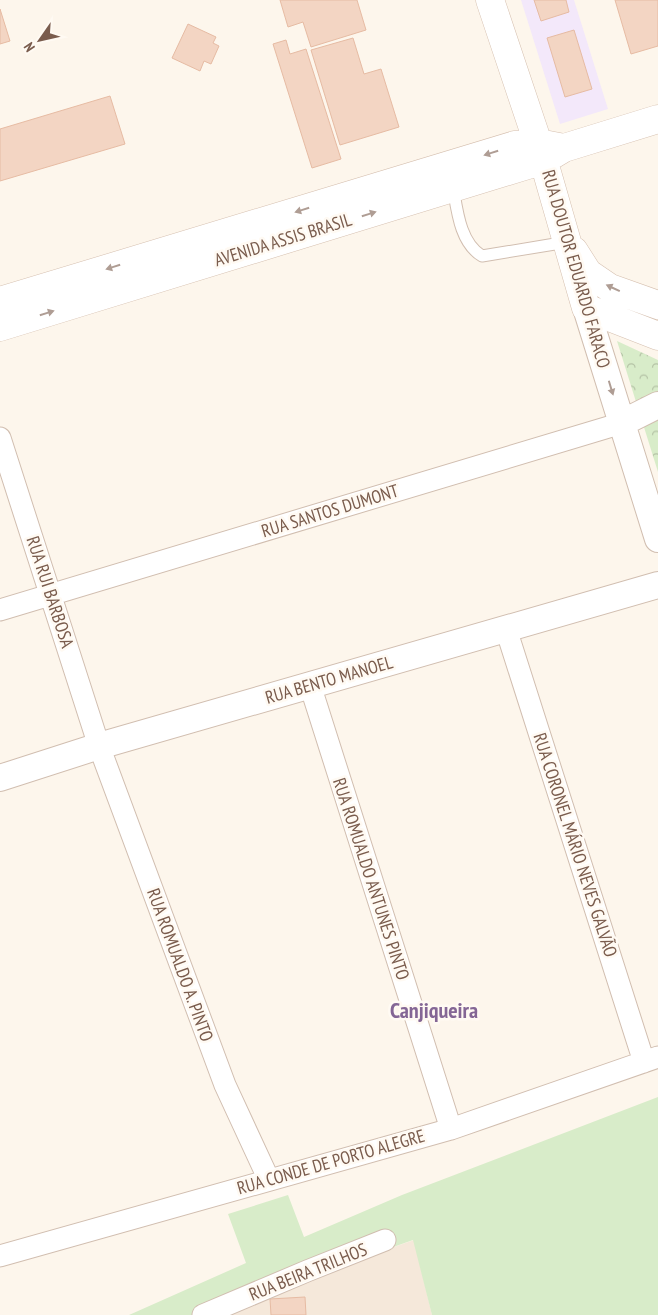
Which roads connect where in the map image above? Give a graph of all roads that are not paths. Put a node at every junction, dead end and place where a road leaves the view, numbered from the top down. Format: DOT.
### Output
graph roads {
  1 [pos="490,0"];
  2 [pos="658,118"];
  3 [pos="549,150"];
  4 [pos="453,187"];
  5 [pos="398,193"];
  6 [pos="568,242"];
  7 [pos="148,269"];
  8 [pos="0,301"];
  9 [pos="658,305"];
  10 [pos="586,308"];
  11 [pos="0,328"];
  12 [pos="658,336"];
  13 [pos="658,405"];
  14 [pos="622,423"];
  15 [pos="0,438"];
  16 [pos="658,538"];
  17 [pos="658,585"];
  18 [pos="51,595"];
  19 [pos="0,610"];
  20 [pos="506,629"];
  21 [pos="310,685"];
  22 [pos="99,746"];
  23 [pos="0,778"];
  24 [pos="651,1059"];
  25 [pos="451,1129"];
  26 [pos="268,1180"];
  27 [pos="385,1240"];
  28 [pos="0,1256"];
  29 [pos="203,1315"];
  1 -- 3 [label="main road, RUA DOUTOR EDUARDO FARACO"];
  2 -- 3 [label="main road, AVENIDA ASSIS BRASIL"];
  3 -- 4 [label="main road, AVENIDA ASSIS BRASIL"];
  3 -- 5 [label="main road, AVENIDA ASSIS BRASIL, one-way"];
  3 -- 6 [label="main road, RUA DOUTOR EDUARDO FARACO"];
  4 -- 5 [label="main road, AVENIDA ASSIS BRASIL"];
  4 -- 6 [label="lane"];
  5 -- 7 [label="main road, AVENIDA ASSIS BRASIL"];
  9 -- 6 [label="main road, one-way"];
  6 -- 10 [label="main road, RUA DOUTOR EDUARDO FARACO"];
  7 -- 8 [label="main road, AVENIDA ASSIS BRASIL, one-way"];
  11 -- 7 [label="main road, AVENIDA ASSIS BRASIL, one-way"];
  10 -- 12 [label="main road"];
  10 -- 14 [label="street, RUA DOUTOR EDUARDO FARACO, one-way"];
  13 -- 14 [label="street, RUA SANTOS DUMONT"];
  14 -- 16 [label="street, RUA DOUTOR EDUARDO FARACO"];
  14 -- 18 [label="street, RUA SANTOS DUMONT"];
  15 -- 18 [label="street, RUA RUI BARBOSA"];
  17 -- 20 [label="street, RUA BENTO MANOEL"];
  18 -- 19 [label="street, RUA SANTOS DUMONT"];
  18 -- 22 [label="street, RUA RUI BARBOSA"];
  20 -- 21 [label="street, RUA BENTO MANOEL"];
  20 -- 24 [label="street, RUA CORONEL MÁRIO NEVES GALVÃO"];
  21 -- 22 [label="street, RUA BENTO MANOEL"];
  21 -- 25 [label="street, RUA ROMUALDO ANTUNES PINTO"];
  22 -- 23 [label="street, RUA BENTO MANOEL"];
  22 -- 26 [label="street, RUA ROMUALDO A. PINTO"];
  24 -- 25 [label="street, RUA CONDE DE PORTO ALEGRE"];
  25 -- 26 [label="street, RUA CONDE DE PORTO ALEGRE"];
  26 -- 28 [label="street, RUA CONDE DE PORTO ALEGRE"];
  27 -- 29 [label="street, RUA BEIRA TRILHOS"];
}
